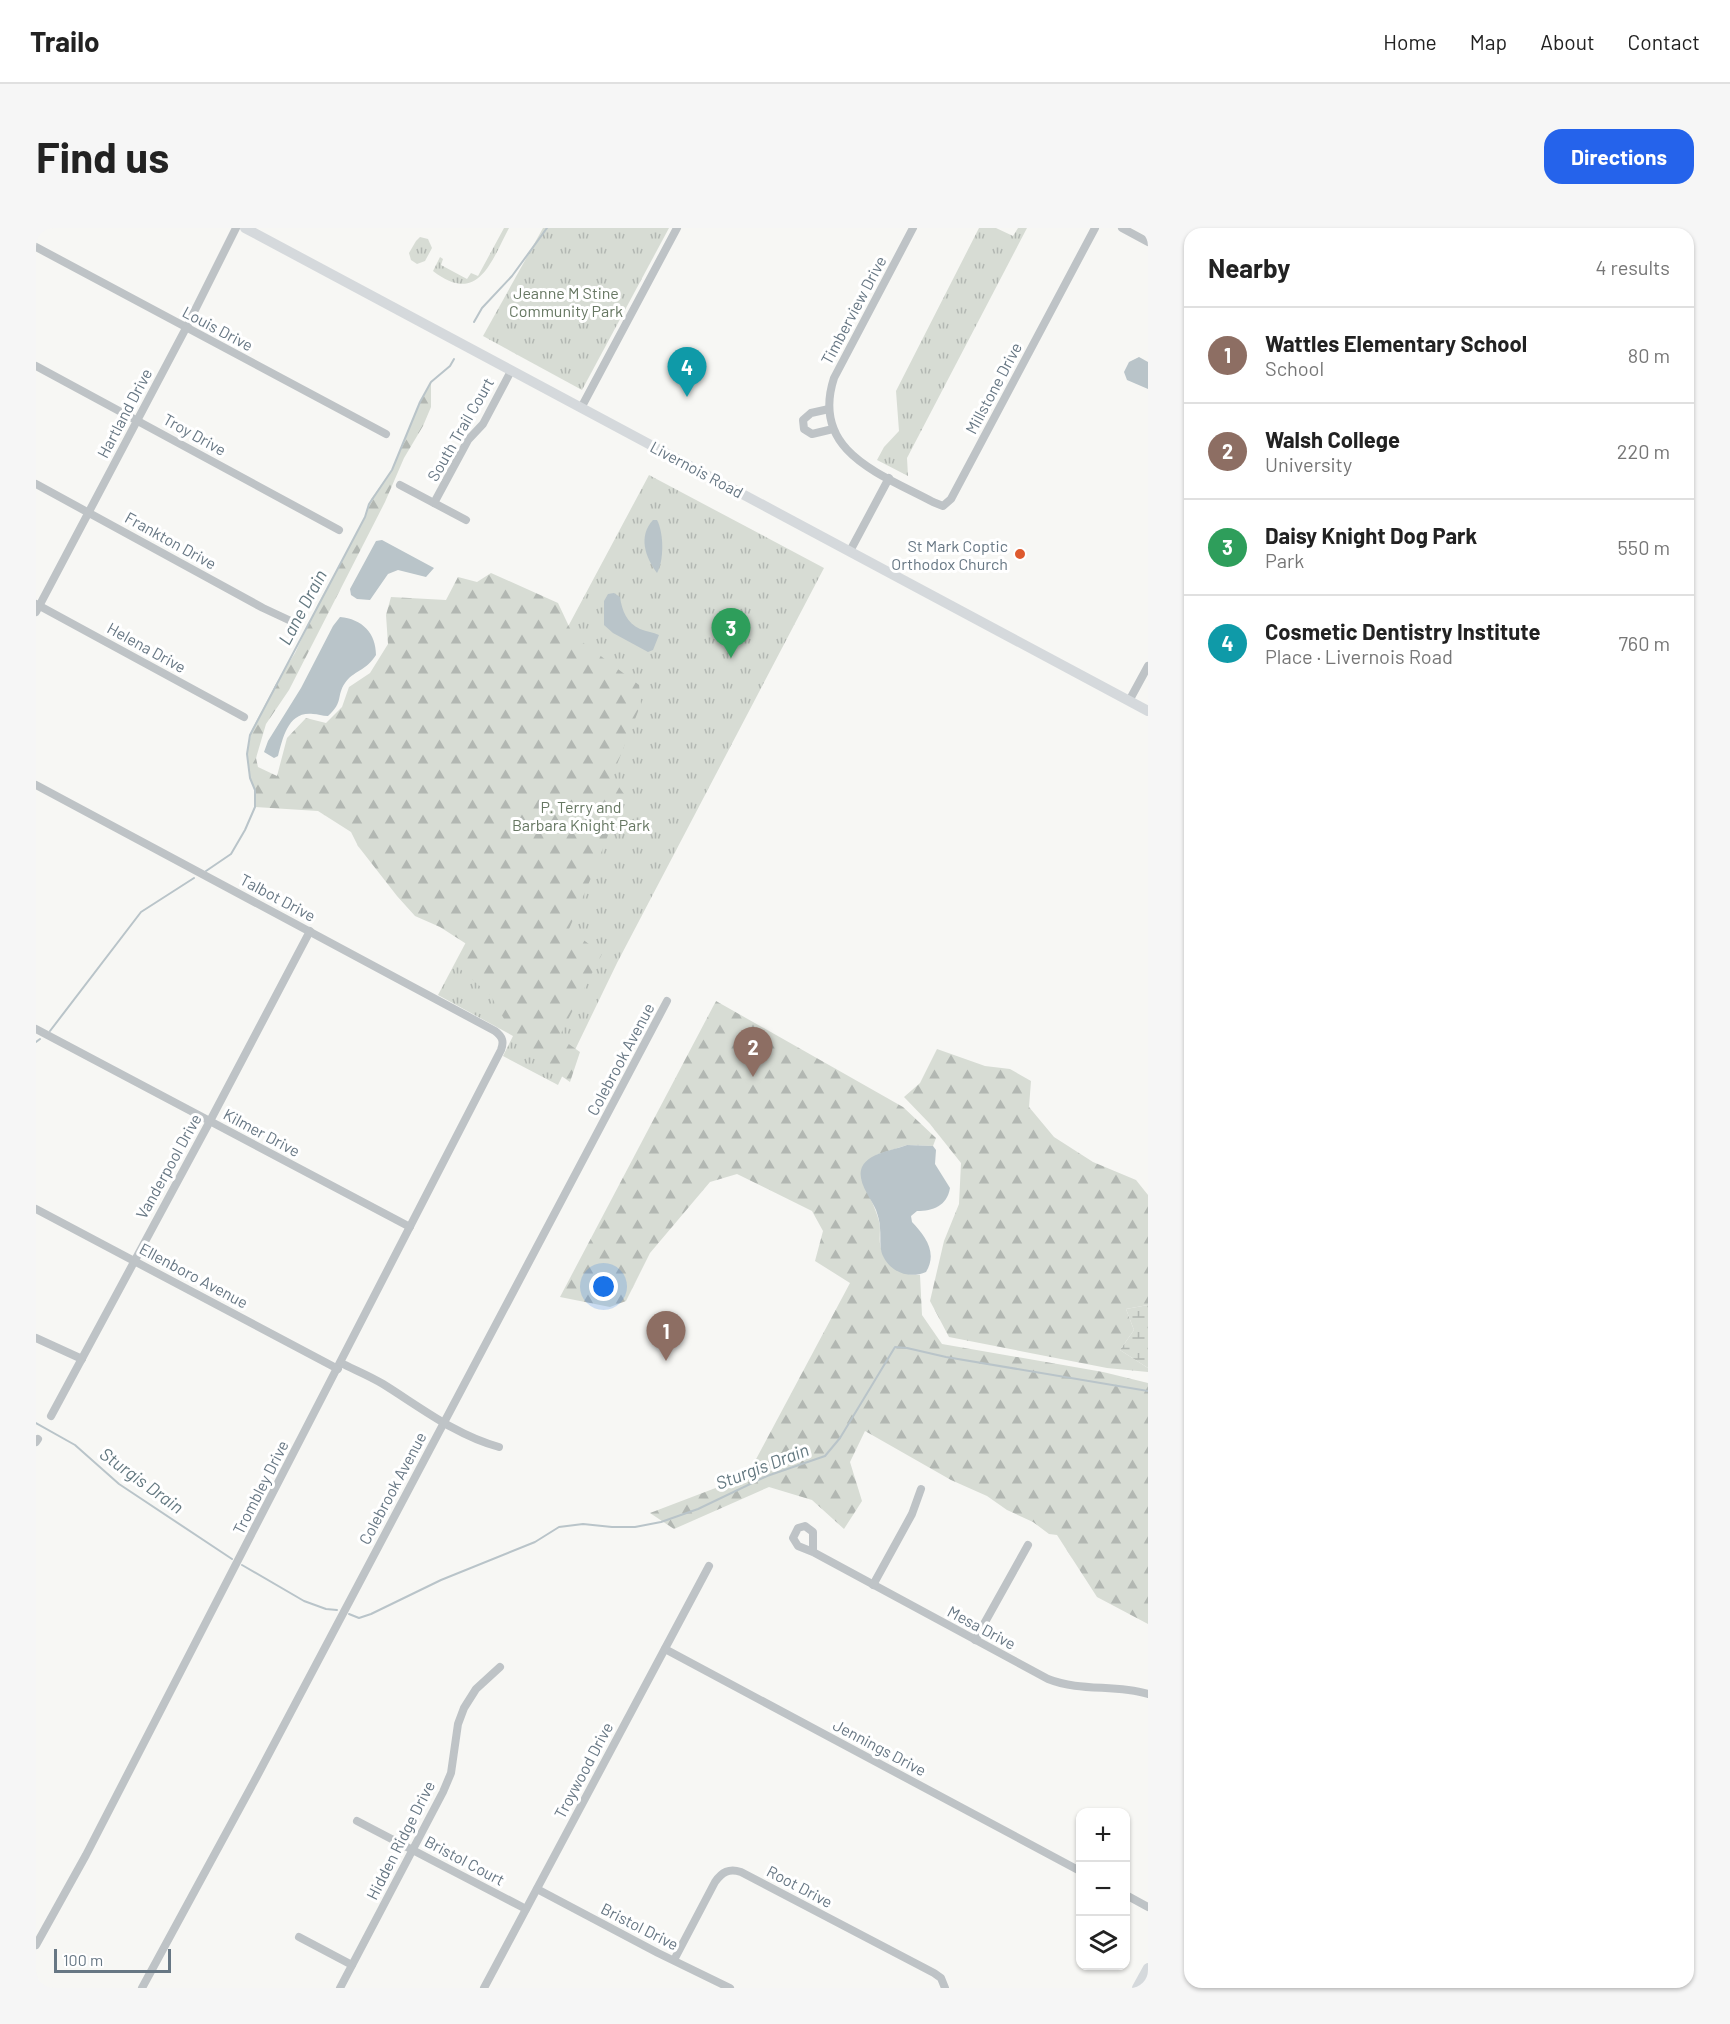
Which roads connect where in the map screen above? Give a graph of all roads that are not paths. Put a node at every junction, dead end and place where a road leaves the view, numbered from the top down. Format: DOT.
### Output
graph roads {
  1 [pos="236,228"];
  2 [pos="245,228"];
  3 [pos="677,228"];
  4 [pos="913,228"];
  5 [pos="1095,228"];
  6 [pos="1122,228"];
  7 [pos="1148,242"];
  8 [pos="36,247"];
  9 [pos="186,328"];
  10 [pos="36,366"];
  11 [pos="511,371"];
  12 [pos="581,408"];
  13 [pos="829,409"];
  14 [pos="137,420"];
  15 [pos="833,429"];
  16 [pos="386,434"];
  17 [pos="889,478"];
  18 [pos="36,484"];
  19 [pos="400,485"];
  20 [pos="434,503"];
  21 [pos="88,512"];
  22 [pos="466,520"];
  23 [pos="339,530"];
  24 [pos="850,551"];
  25 [pos="37,607"];
  26 [pos="293,621"];
  27 [pos="1148,666"];
  28 [pos="1129,701"];
  29 [pos="1148,711"];
  30 [pos="244,717"];
  31 [pos="36,785"];
  32 [pos="310,931"];
  33 [pos="667,1001"];
  34 [pos="36,1029"];
  35 [pos="503,1040"];
  36 [pos="210,1121"];
  37 [pos="36,1209"];
  38 [pos="410,1227"];
  39 [pos="134,1261"];
  40 [pos="36,1338"];
  41 [pos="82,1359"];
  42 [pos="340,1366"];
  43 [pos="51,1416"];
  44 [pos="444,1422"];
  45 [pos="499,1447"];
  46 [pos="921,1489"];
  47 [pos="1028,1545"];
  48 [pos="813,1552"];
  49 [pos="710,1566"];
  50 [pos="873,1585"];
  51 [pos="975,1640"];
  52 [pos="665,1649"];
  53 [pos="501,1667"];
  54 [pos="1148,1694"];
  55 [pos="357,1821"];
  56 [pos="413,1850"];
  57 [pos="1076,1869"];
  58 [pos="537,1889"];
  59 [pos="1130,1898"];
  60 [pos="1148,1907"];
  61 [pos="526,1909"];
  62 [pos="299,1937"];
  63 [pos="36,1945"];
  64 [pos="674,1960"];
  65 [pos="352,1965"];
  66 [pos="1148,1968"];
  67 [pos="142,1988"];
  68 [pos="340,1988"];
  69 [pos="484,1988"];
  70 [pos="728,1988"];
  71 [pos="945,1988"];
  72 [pos="1137,1988"];
  1 -- 9 [label="street, Hartland Drive"];
  2 -- 11 [label="main road, Livernois Road"];
  3 -- 12 [label="street"];
  4 -- 13 [label="street, Timberview Drive"];
  5 -- 17 [label="street, Millstone Drive"];
  6 -- 7 [label="street"];
  8 -- 9 [label="street, Louis Drive"];
  9 -- 14 [label="street, Hartland Drive"];
  9 -- 16 [label="street, Louis Drive"];
  10 -- 14 [label="street, Troy Drive"];
  11 -- 12 [label="main road, Livernois Road"];
  11 -- 20 [label="street, South Trail Court"];
  12 -- 24 [label="main road, Livernois Road"];
  13 -- 15 [label="street, Timberview Drive"];
  13 -- 15 [label="street"];
  14 -- 21 [label="street, Hartland Drive"];
  14 -- 23 [label="street, Troy Drive"];
  15 -- 17 [label="street, Timberview Drive"];
  17 -- 24 [label="street"];
  18 -- 21 [label="street, Frankton Drive"];
  19 -- 20 [label="street, South Trail Court"];
  20 -- 22 [label="street, South Trail Court"];
  21 -- 25 [label="street, Hartland Drive"];
  21 -- 26 [label="street, Frankton Drive"];
  24 -- 28 [label="main road, Livernois Road"];
  25 -- 30 [label="street, Helena Drive"];
  27 -- 28 [label="street"];
  28 -- 29 [label="main road, Livernois Road"];
  31 -- 32 [label="street, Talbot Drive"];
  32 -- 35 [label="street, Talbot Drive"];
  32 -- 36 [label="street, Vanderpool Drive"];
  33 -- 44 [label="street, Colebrook Avenue"];
  34 -- 36 [label="street, Kilmer Drive"];
  35 -- 38 [label="street, Trombley Drive"];
  36 -- 38 [label="street, Kilmer Drive"];
  36 -- 39 [label="street, Vanderpool Drive"];
  37 -- 39 [label="street, Ellenboro Avenue"];
  38 -- 42 [label="street, Trombley Drive"];
  39 -- 41 [label="street, Vanderpool Drive"];
  39 -- 42 [label="street, Ellenboro Avenue"];
  40 -- 41 [label="street"];
  41 -- 43 [label="street, Vanderpool Drive"];
  42 -- 44 [label="street, Ellenboro Avenue"];
  42 -- 63 [label="street, Trombley Drive"];
  44 -- 45 [label="street, Ellenboro Avenue"];
  44 -- 67 [label="street, Colebrook Avenue"];
  46 -- 50 [label="street"];
  47 -- 51 [label="street"];
  48 -- 50 [label="street, Mesa Drive"];
  49 -- 52 [label="street, Troywood Drive"];
  50 -- 51 [label="street, Mesa Drive"];
  51 -- 54 [label="street, Mesa Drive"];
  52 -- 57 [label="street, Jennings Drive"];
  52 -- 58 [label="street, Troywood Drive"];
  53 -- 56 [label="street, Hidden Ridge Drive"];
  55 -- 56 [label="street, Bristol Court"];
  56 -- 61 [label="street, Bristol Court"];
  56 -- 65 [label="street, Hidden Ridge Drive"];
  58 -- 61 [label="street, Troywood Drive"];
  58 -- 64 [label="street, Bristol Drive"];
  59 -- 60 [label="street"];
  61 -- 69 [label="street, Troywood Drive"];
  62 -- 65 [label="street"];
  64 -- 70 [label="street, Bristol Drive"];
  64 -- 71 [label="street, Root Drive"];
  65 -- 68 [label="street, Hidden Ridge Drive"];
  66 -- 72 [label="main road"];
}
